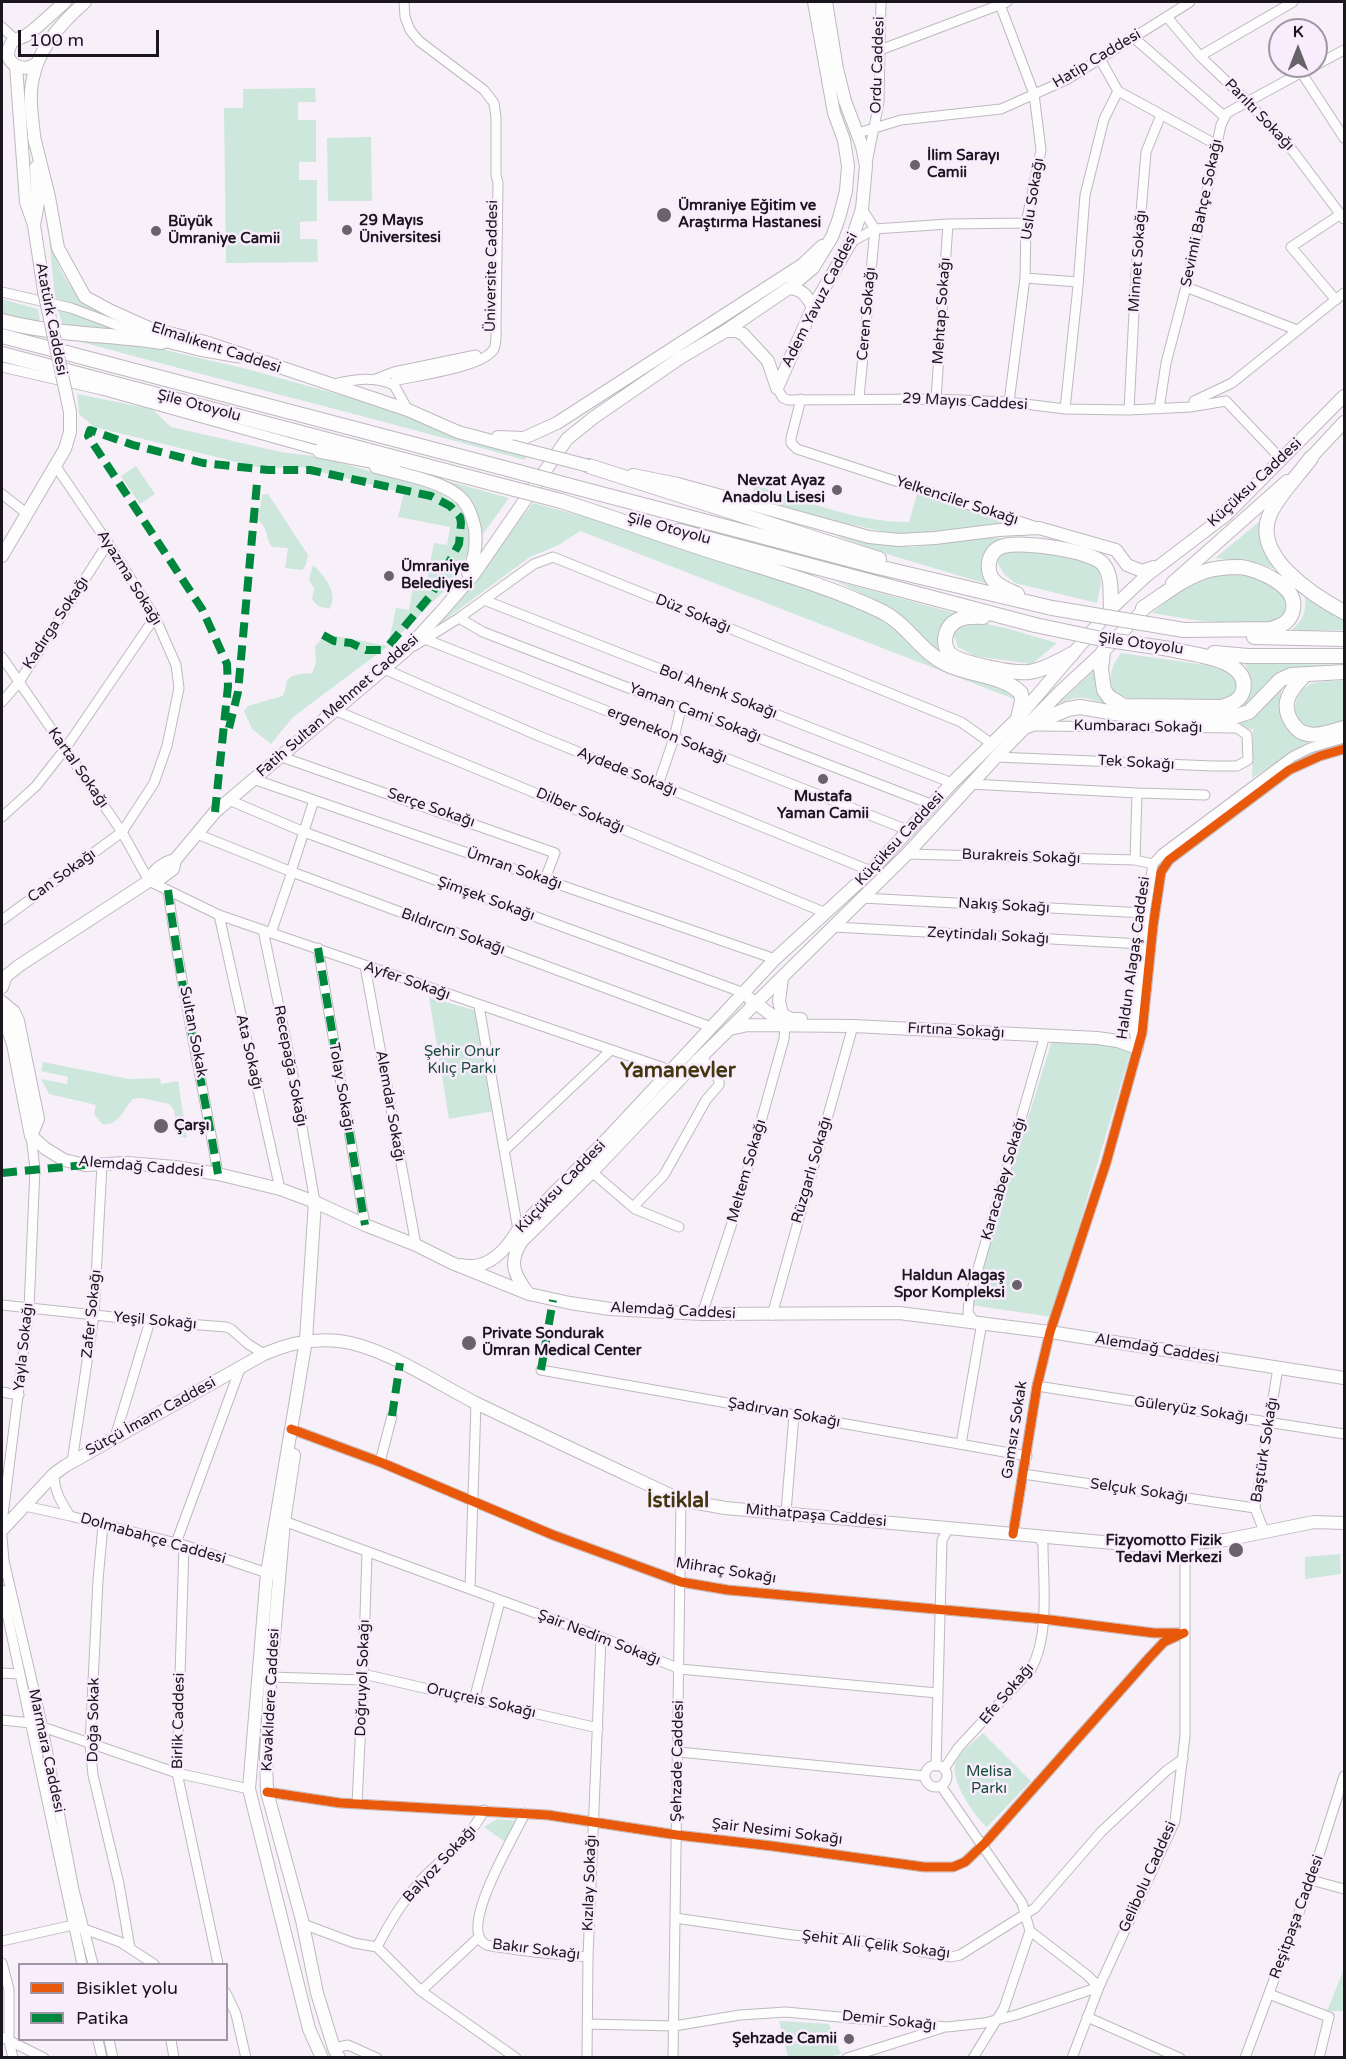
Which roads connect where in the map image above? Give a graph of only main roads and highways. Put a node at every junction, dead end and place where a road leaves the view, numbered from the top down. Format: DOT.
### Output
graph roads {
  1 [pos="63,2"];
  2 [pos="85,2"];
  3 [pos="814,2"];
  4 [pos="826,2"];
  5 [pos="13,41"];
  6 [pos="39,58"];
  7 [pos="15,66"];
  8 [pos="831,70"];
  9 [pos="858,133"];
  10 [pos="34,137"];
  11 [pos="844,140"];
  12 [pos="32,203"];
  13 [pos="832,237"];
  14 [pos="789,288"];
  15 [pos="813,307"];
  16 [pos="745,318"];
  17 [pos="2,321"];
  18 [pos="724,332"];
  19 [pos="743,334"];
  20 [pos="2,336"];
  21 [pos="162,342"];
  22 [pos="2,354"];
  23 [pos="768,361"];
  24 [pos="786,367"];
  25 [pos="1344,396"];
  26 [pos="1344,422"];
  27 [pos="458,432"];
  28 [pos="567,439"];
  29 [pos="320,451"];
  30 [pos="1311,458"];
  31 [pos="589,466"];
  32 [pos="495,484"];
  33 [pos="561,501"];
  34 [pos="2,555"];
  35 [pos="1161,564"];
  36 [pos="961,587"];
  37 [pos="462,589"];
  38 [pos="1052,608"];
  39 [pos="1143,608"];
  40 [pos="1110,609"];
  41 [pos="1344,612"];
  42 [pos="1012,620"];
  43 [pos="1184,630"];
  44 [pos="1344,639"];
  45 [pos="1170,649"];
  46 [pos="1103,652"];
  47 [pos="1072,654"];
  48 [pos="1344,656"];
  49 [pos="1344,672"];
  50 [pos="1305,675"];
  51 [pos="1022,722"];
  52 [pos="1344,728"];
  53 [pos="933,805"];
  54 [pos="945,811"];
  55 [pos="763,973"];
  56 [pos="782,978"];
  57 [pos="2,987"];
  58 [pos="744,993"];
  59 [pos="2,1002"];
  60 [pos="755,1004"];
  61 [pos="732,1005"];
  62 [pos="2,1012"];
  63 [pos="779,1025"];
  64 [pos="852,1026"];
  65 [pos="729,1029"];
  66 [pos="1137,1048"];
  67 [pos="675,1074"];
  68 [pos="31,1136"];
  69 [pos="315,1202"];
  70 [pos="452,1263"];
  71 [pos="529,1294"];
  72 [pos="306,1340"];
  73 [pos="321,1340"];
  74 [pos="1344,1378"];
  75 [pos="295,1430"];
  76 [pos="1344,1523"];
  77 [pos="2,1530"];
  78 [pos="273,1575"];
  79 [pos="249,1789"];
  80 [pos="267,1792"];
  81 [pos="326,2023"];
  82 [pos="309,2029"];
  83 [pos="337,2053"];
  84 [pos="320,2057"];
  1 -- 5 [label="main road"];
  2 -- 6 [label="main road, Atatürk Caddesi"];
  3 -- 8 [label="main road, Adem Yavuz Caddesi"];
  4 -- 8 [label="main road, Adem Yavuz Caddesi"];
  5 -- 6 [label="main road"];
  5 -- 7 [label="main road, Atatürk Caddesi"];
  6 -- 7 [label="main road"];
  6 -- 10 [label="main road, Atatürk Caddesi"];
  7 -- 12 [label="main road, Atatürk Caddesi"];
  8 -- 9 [label="main road, Adem Yavuz Caddesi"];
  8 -- 11 [label="main road, Adem Yavuz Caddesi"];
  9 -- 11 [label="main road"];
  9 -- 15 [label="main road, Adem Yavuz Caddesi"];
  10 -- 12 [label="main road, Atatürk Caddesi"];
  10 -- 27 [label="main road, Elmalıkent Caddesi"];
  11 -- 13 [label="main road, Adem Yavuz Caddesi"];
  12 -- 34 [label="main road, Atatürk Caddesi, bridge"];
  13 -- 14 [label="main road, Adem Yavuz Caddesi"];
  13 -- 27 [label="main road"];
  14 -- 15 [label="main road"];
  14 -- 16 [label="main road, Adem Yavuz Caddesi"];
  15 -- 24 [label="main road, Adem Yavuz Caddesi"];
  16 -- 18 [label="main road, Adem Yavuz Caddesi"];
  16 -- 19 [label="main road"];
  17 -- 21 [label="highway"];
  18 -- 19 [label="main road"];
  18 -- 28 [label="main road, Adem Yavuz Caddesi"];
  19 -- 23 [label="main road"];
  20 -- 36 [label="highway, Şile Otoyolu, bridge"];
  22 -- 32 [label="highway, Şile Otoyolu"];
  23 -- 24 [label="main road"];
  23 -- 24 [label="main road, Adem Yavuz Caddesi"];
  25 -- 35 [label="main road, Küçüksu Caddesi"];
  26 -- 30 [label="main road, Küçüksu Caddesi"];
  27 -- 31 [label="main road, Elmalıkent Caddesi, bridge"];
  28 -- 37 [label="main road, Fatih Sultan Mehmet Caddesi"];
  29 -- 32 [label="highway"];
  29 -- 37 [label="main road"];
  30 -- 39 [label="main road, Küçüksu Caddesi"];
  30 -- 41 [label="highway"];
  31 -- 35 [label="main road, Yelkenciler Sokağı"];
  31 -- 36 [label="highway"];
  32 -- 33 [label="highway, Şile Otoyolu, bridge"];
  33 -- 42 [label="highway, Şile Otoyolu"];
  33 -- 51 [label="highway"];
  35 -- 40 [label="main road, Küçüksu Caddesi"];
  36 -- 38 [label="highway, Şile Otoyolu"];
  37 -- 57 [label="main road, Fatih Sultan Mehmet Caddesi"];
  38 -- 40 [label="highway"];
  38 -- 43 [label="highway, Şile Otoyolu, bridge"];
  39 -- 43 [label="highway"];
  39 -- 46 [label="main road, Küçüksu Caddesi"];
  40 -- 47 [label="main road, Küçüksu Caddesi"];
  42 -- 45 [label="highway, Şile Otoyolu, bridge"];
  42 -- 47 [label="highway"];
  43 -- 44 [label="highway, Şile Otoyolu"];
  45 -- 46 [label="highway"];
  45 -- 48 [label="highway, Şile Otoyolu"];
  46 -- 51 [label="main road, Küçüksu Caddesi"];
  47 -- 51 [label="main road, Küçüksu Caddesi"];
  49 -- 50 [label="highway"];
  50 -- 51 [label="highway"];
  50 -- 52 [label="highway"];
  51 -- 53 [label="main road, Küçüksu Caddesi"];
  51 -- 54 [label="main road, Küçüksu Caddesi"];
  53 -- 54 [label="main road"];
  53 -- 55 [label="main road, Küçüksu Caddesi"];
  54 -- 56 [label="main road, Küçüksu Caddesi"];
  55 -- 58 [label="main road, Küçüksu Caddesi"];
  55 -- 60 [label="main road"];
  56 -- 60 [label="main road, Küçüksu Caddesi"];
  56 -- 64 [label="main road"];
  58 -- 60 [label="main road"];
  58 -- 61 [label="main road, Küçüksu Caddesi"];
  59 -- 68 [label="main road"];
  60 -- 61 [label="main road"];
  60 -- 63 [label="main road"];
  60 -- 65 [label="main road, Küçüksu Caddesi"];
  61 -- 67 [label="main road, Küçüksu Caddesi"];
  62 -- 68 [label="main road"];
  63 -- 64 [label="main road, Fırtına Sokağı"];
  63 -- 65 [label="main road, Fırtına Sokağı"];
  64 -- 66 [label="main road, Fırtına Sokağı"];
  65 -- 67 [label="main road, Küçüksu Caddesi"];
  67 -- 70 [label="main road, Küçüksu Caddesi"];
  67 -- 71 [label="main road, Küçüksu Caddesi"];
  68 -- 69 [label="main road, Alemdağ Caddesi"];
  69 -- 70 [label="main road, Alemdağ Caddesi"];
  69 -- 72 [label="main road, Kavaklıdere Caddesi"];
  70 -- 71 [label="main road, Alemdağ Caddesi"];
  71 -- 74 [label="main road, Alemdağ Caddesi"];
  72 -- 73 [label="main road, Sütçü İmam Caddesi"];
  72 -- 75 [label="main road, Kavaklıdere Caddesi"];
  72 -- 77 [label="main road, Sütçü İmam Caddesi"];
  73 -- 75 [label="main road, Kavaklıdere Caddesi"];
  73 -- 76 [label="main road, Mithatpaşa Caddesi"];
  75 -- 78 [label="main road, Kavaklıdere Caddesi"];
  78 -- 79 [label="main road, Kavaklıdere Caddesi"];
  78 -- 80 [label="main road, Kavaklıdere Caddesi"];
  79 -- 80 [label="main road"];
  79 -- 82 [label="main road, Kavaklıdere Caddesi"];
  80 -- 81 [label="main road, Kavaklıdere Caddesi"];
  81 -- 82 [label="main road"];
  81 -- 83 [label="main road, Kavaklıdere Caddesi"];
  82 -- 84 [label="main road, Kavaklıdere Caddesi"];
  83 -- 84 [label="main road"];
}
